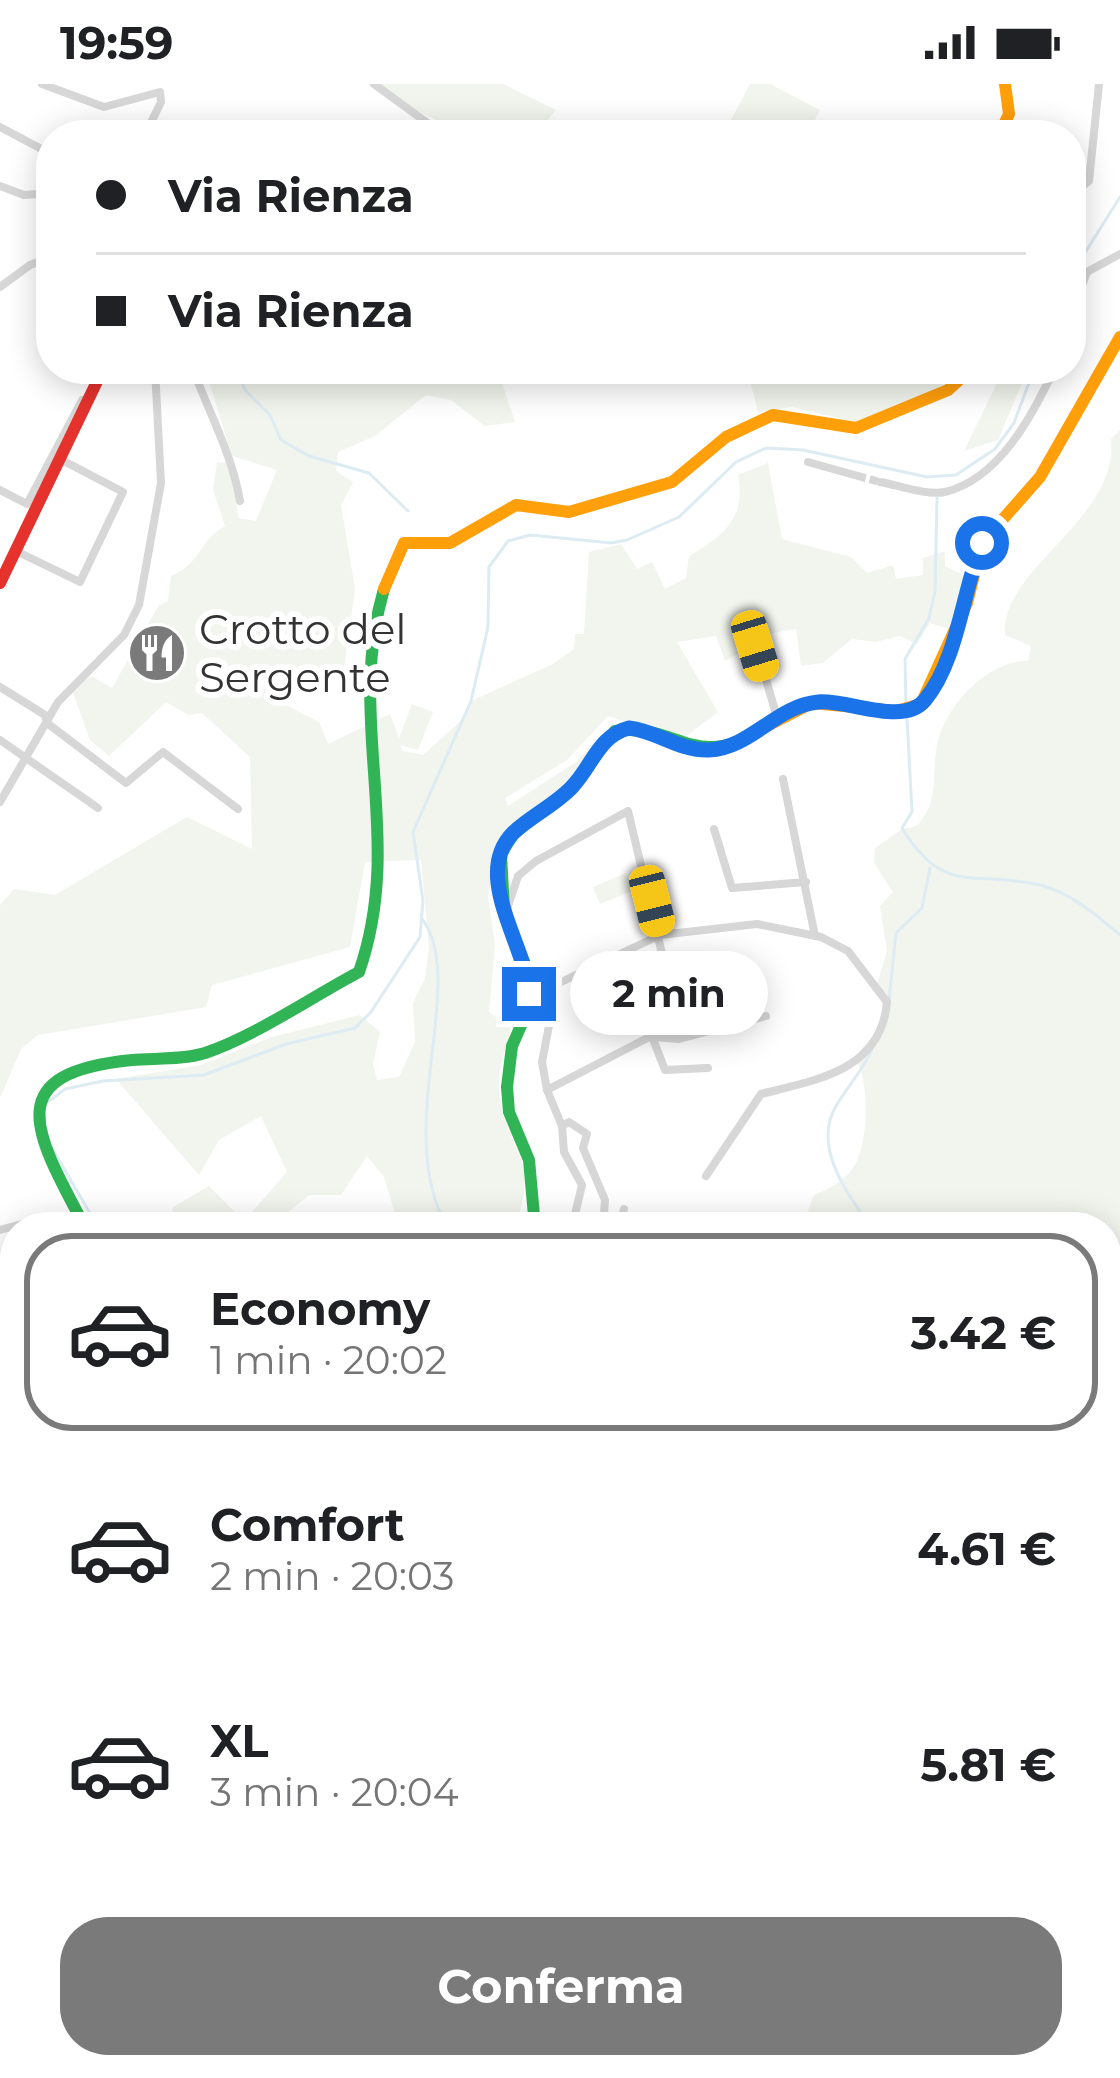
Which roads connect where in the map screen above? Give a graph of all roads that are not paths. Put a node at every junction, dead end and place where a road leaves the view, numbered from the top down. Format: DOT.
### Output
graph roads {
  1 [pos="43,84"];
  2 [pos="374,84"];
  3 [pos="1005,84"];
  4 [pos="1099,84"];
  5 [pos="152,120"];
  6 [pos="423,120"];
  7 [pos="1006,120"];
  8 [pos="0,127"];
  9 [pos="36,146"];
  10 [pos="1086,184"];
  11 [pos="0,187"];
  12 [pos="36,194"];
  13 [pos="1120,254"];
  14 [pos="36,263"];
  15 [pos="1086,275"];
  16 [pos="0,287"];
  17 [pos="1120,337"];
  18 [pos="90,384"];
  19 [pos="96,384"];
  20 [pos="155,384"];
  21 [pos="197,384"];
  22 [pos="955,384"];
  23 [pos="1046,384"];
  24 [pos="60,459"];
  25 [pos="808,462"];
  26 [pos="858,476"];
  27 [pos="880,482"];
  28 [pos="0,490"];
  29 [pos="240,501"];
  30 [pos="16,550"];
  31 [pos="0,583"];
  32 [pos="755,646"];
  33 [pos="0,687"];
  34 [pos="777,717"];
  35 [pos="46,723"];
  36 [pos="0,740"];
  37 [pos="30,759"];
  38 [pos="783,778"];
  39 [pos="0,802"];
  40 [pos="98,808"];
  41 [pos="238,809"];
  42 [pos="714,829"];
  43 [pos="806,882"];
  44 [pos="504,911"];
  45 [pos="660,934"];
  46 [pos="815,936"];
  47 [pos="766,1016"];
  48 [pos="652,1036"];
  49 [pos="708,1068"];
  50 [pos="547,1090"];
  51 [pos="562,1126"];
  52 [pos="706,1177"];
  53 [pos="624,1209"];
  54 [pos="77,1212"];
  55 [pos="534,1212"];
  56 [pos="576,1212"];
  57 [pos="604,1212"];
  58 [pos="623,1212"];
  1 -- 5 [label="street"];
  2 -- 6 [label="street"];
  3 -- 7 [label="street"];
  4 -- 10 [label="street"];
  8 -- 9 [label="street"];
  11 -- 12 [label="street"];
  13 -- 15 [label="street"];
  14 -- 16 [label="street"];
  17 -- 34 [label="street"];
  18 -- 28 [label="street"];
  19 -- 24 [label="street"];
  20 -- 35 [label="street"];
  21 -- 29 [label="street"];
  22 -- 54 [label="street"];
  23 -- 27 [label="street"];
  24 -- 30 [label="street"];
  24 -- 30 [label="street"];
  25 -- 26 [label="street"];
  30 -- 31 [label="street"];
  32 -- 34 [label="street"];
  33 -- 35 [label="street"];
  34 -- 44 [label="street"];
  35 -- 37 [label="street"];
  35 -- 41 [label="street"];
  36 -- 37 [label="street"];
  37 -- 39 [label="street"];
  37 -- 40 [label="street"];
  38 -- 43 [label="street"];
  42 -- 43 [label="street"];
  43 -- 46 [label="street"];
  44 -- 45 [label="street"];
  44 -- 55 [label="street"];
  45 -- 46 [label="street"];
  45 -- 48 [label="street"];
  45 -- 50 [label="street"];
  46 -- 52 [label="street"];
  47 -- 48 [label="street"];
  48 -- 49 [label="street"];
  48 -- 50 [label="street"];
  50 -- 51 [label="street"];
  51 -- 56 [label="street"];
  51 -- 57 [label="street"];
  53 -- 58 [label="street"];
}
